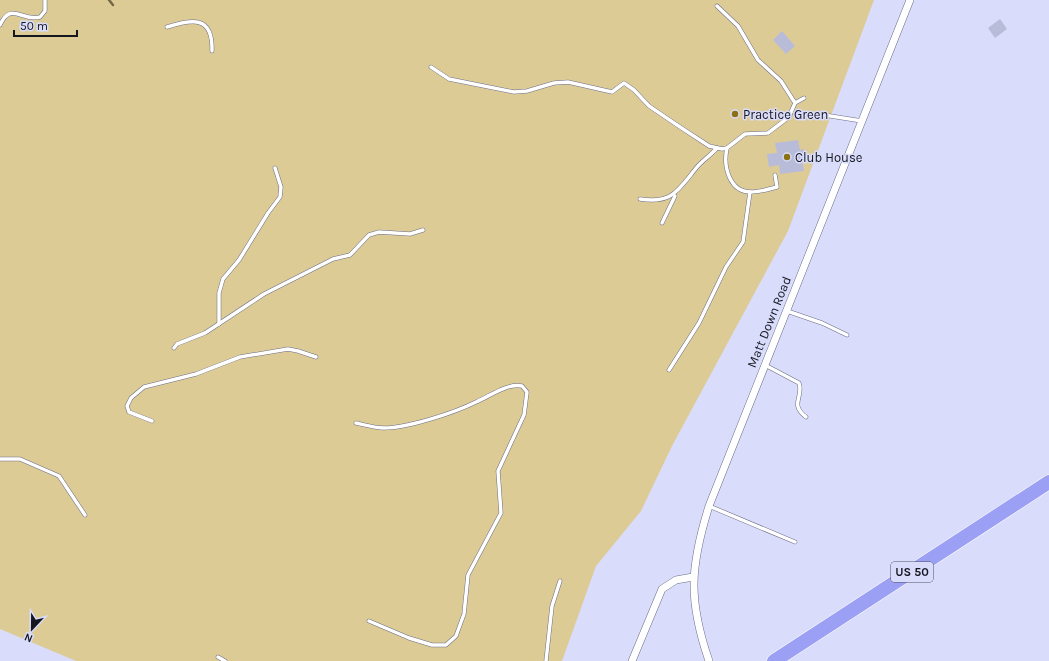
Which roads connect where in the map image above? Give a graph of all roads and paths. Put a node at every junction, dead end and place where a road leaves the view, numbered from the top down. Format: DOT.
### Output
graph roads {
  1 [pos="45,0"];
  2 [pos="910,0"];
  3 [pos="717,6"];
  4 [pos="0,25"];
  5 [pos="167,27"];
  6 [pos="212,51"];
  7 [pos="431,67"];
  8 [pos="804,98"];
  9 [pos="795,103"];
  10 [pos="824,115"];
  11 [pos="863,121"];
  12 [pos="717,148"];
  13 [pos="727,148"];
  14 [pos="275,168"];
  15 [pos="775,175"];
  16 [pos="750,192"];
  17 [pos="675,195"];
  18 [pos="640,200"];
  19 [pos="662,223"];
  20 [pos="423,230"];
  21 [pos="786,311"];
  22 [pos="219,324"];
  23 [pos="847,335"];
  24 [pos="174,348"];
  25 [pos="316,357"];
  26 [pos="765,365"];
  27 [pos="668,370"];
  28 [pos="806,417"];
  29 [pos="152,421"];
  30 [pos="356,422"];
  31 [pos="0,459"];
  32 [pos="1049,482"];
  33 [pos="709,506"];
  34 [pos="85,515"];
  35 [pos="795,542"];
  36 [pos="693,577"];
  37 [pos="560,581"];
  38 [pos="369,621"];
  39 [pos="218,657"];
  40 [pos="225,661"];
  41 [pos="546,661"];
  42 [pos="632,661"];
  43 [pos="709,661"];
  44 [pos="774,661"];
  1 -- 4 [label="lane"];
  2 -- 11 [label="street, Matt Down Road"];
  3 -- 9 [label="lane"];
  5 -- 6 [label="lane"];
  7 -- 12 [label="lane"];
  8 -- 9 [label="lane"];
  9 -- 13 [label="lane"];
  10 -- 11 [label="lane"];
  11 -- 21 [label="street, Matt Down Road"];
  12 -- 13 [label="lane"];
  12 -- 17 [label="lane"];
  13 -- 16 [label="lane"];
  14 -- 22 [label="lane"];
  15 -- 16 [label="lane"];
  16 -- 27 [label="lane"];
  17 -- 18 [label="lane"];
  17 -- 19 [label="lane"];
  20 -- 22 [label="lane"];
  21 -- 23 [label="lane"];
  21 -- 26 [label="street, Matt Down Road"];
  22 -- 24 [label="lane"];
  25 -- 29 [label="lane"];
  26 -- 28 [label="lane"];
  26 -- 33 [label="street, Matt Down Road"];
  30 -- 38 [label="lane"];
  31 -- 34 [label="lane"];
  32 -- 44 [label="highway, US 50"];
  33 -- 35 [label="lane"];
  33 -- 36 [label="street, Matt Down Road"];
  36 -- 42 [label="street"];
  36 -- 43 [label="street, Matt Down Road"];
  37 -- 41 [label="lane"];
  39 -- 40 [label="lane"];
}
